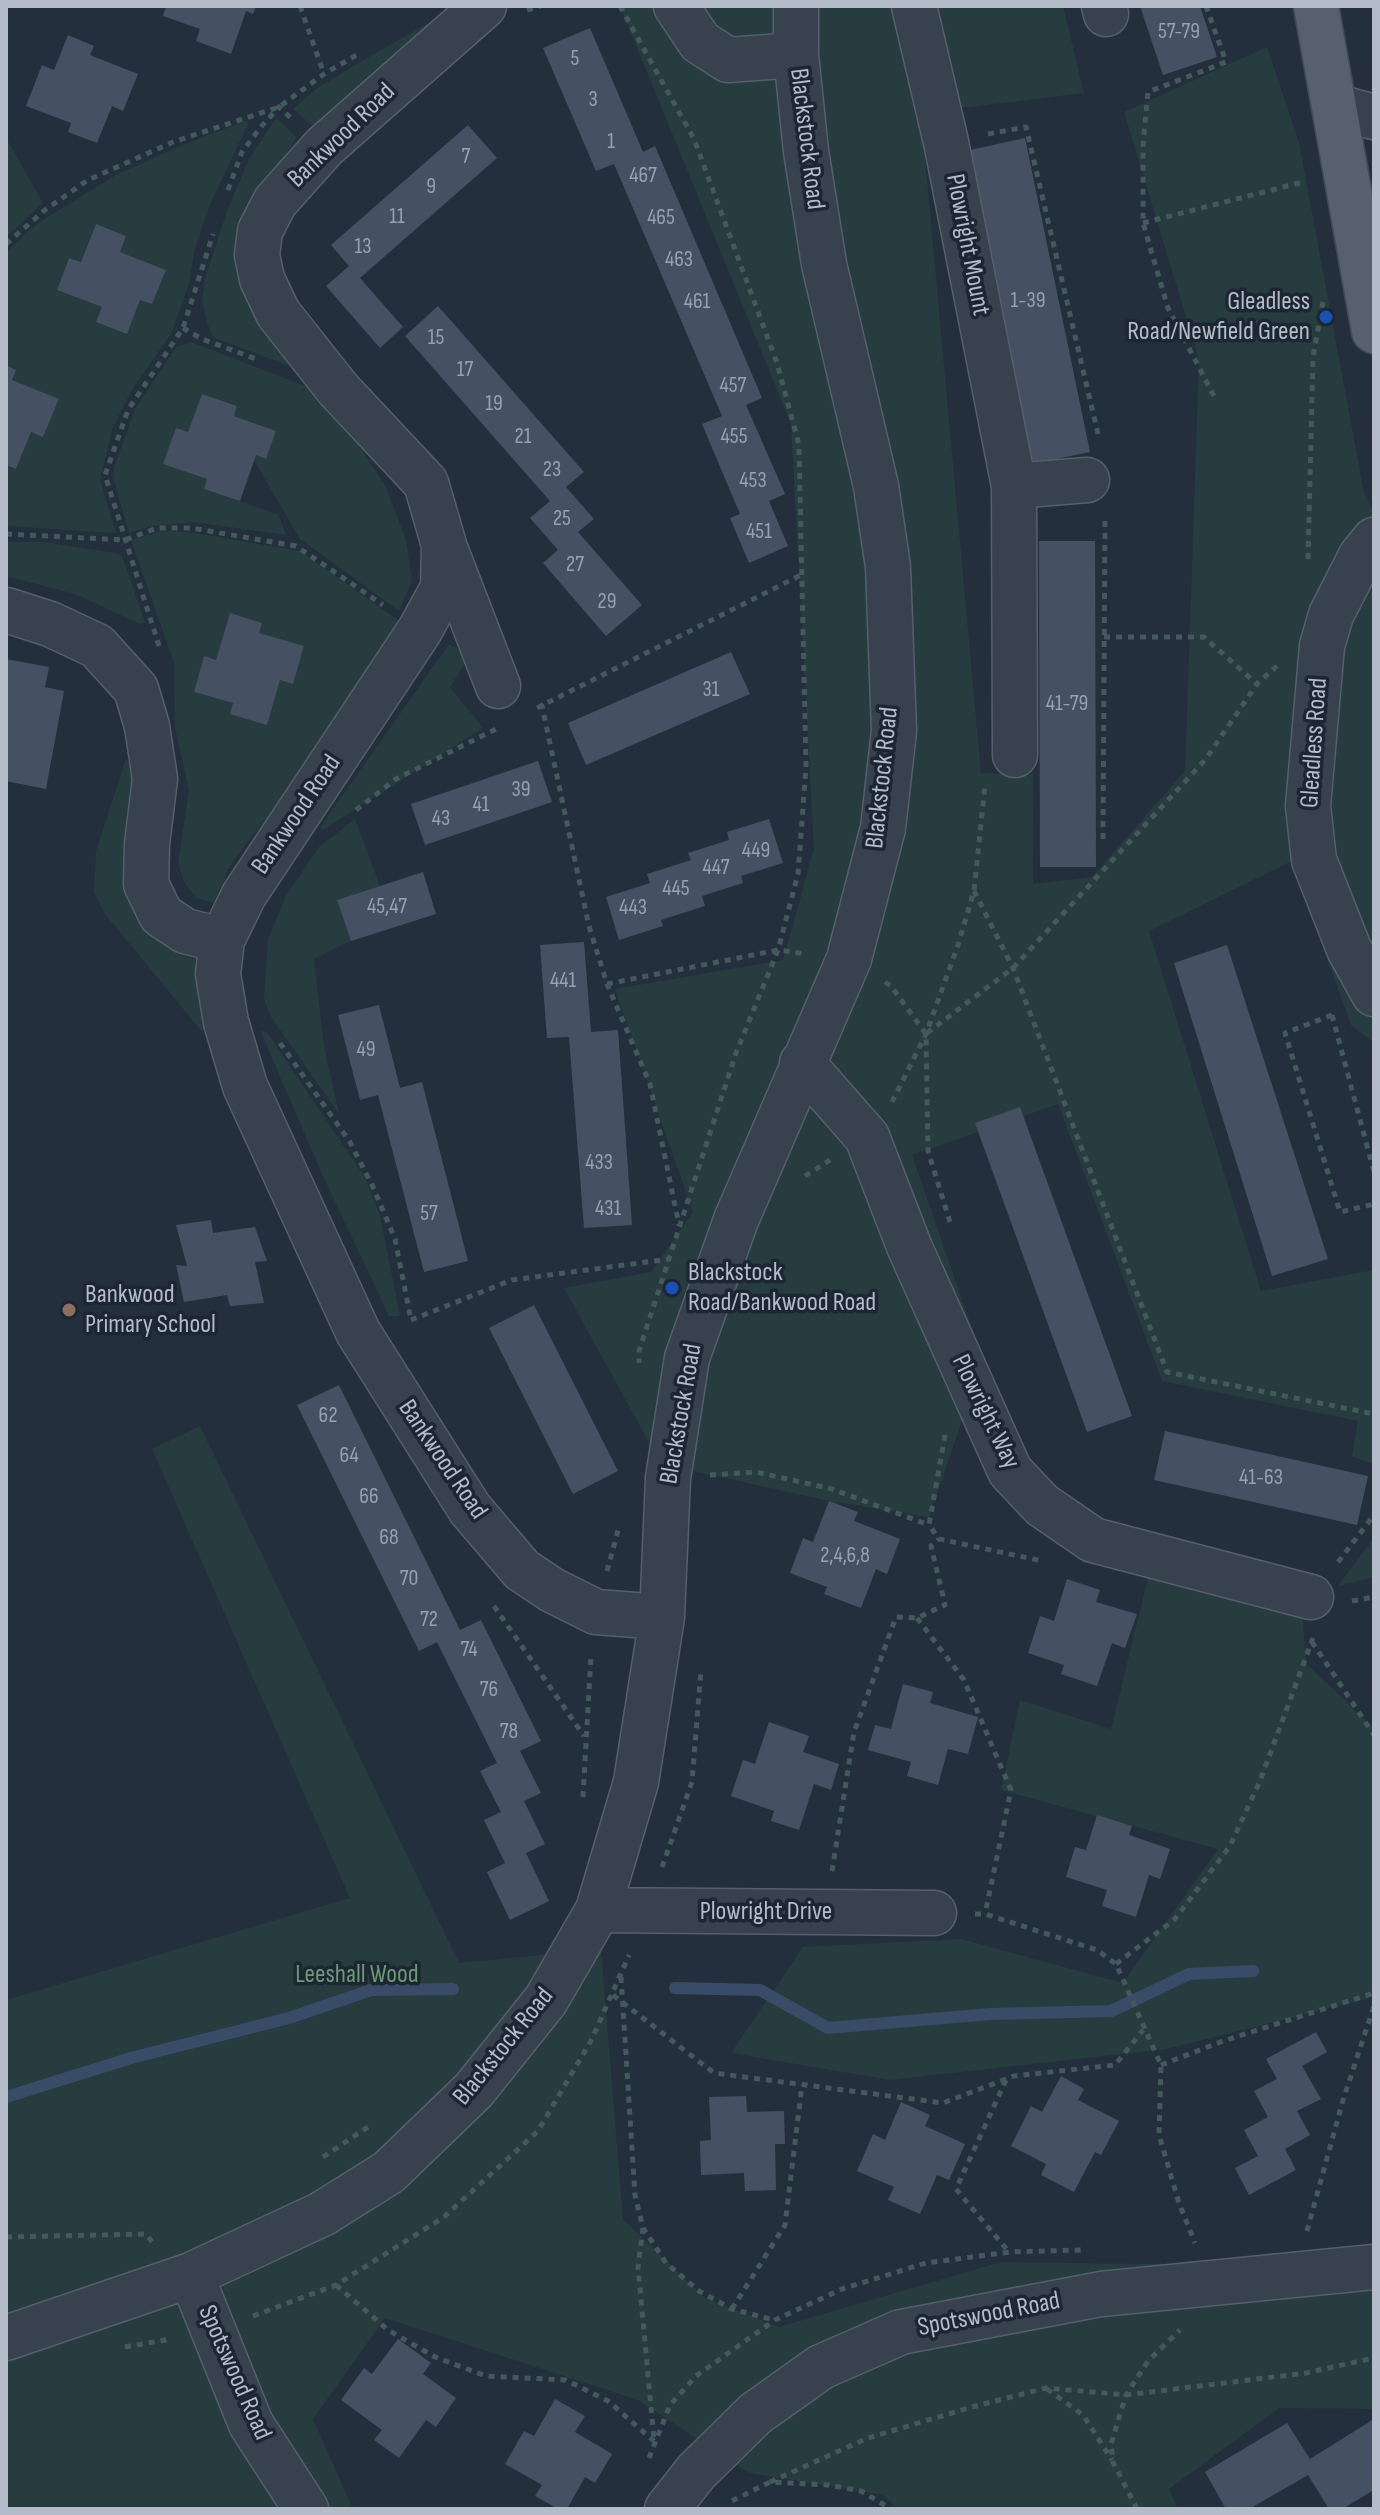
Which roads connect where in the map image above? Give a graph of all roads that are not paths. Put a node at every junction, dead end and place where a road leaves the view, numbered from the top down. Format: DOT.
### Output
graph roads {
  1 [pos="484,6"];
  2 [pos="676,6"];
  3 [pos="796,6"];
  4 [pos="914,6"];
  5 [pos="1316,6"];
  6 [pos="796,55"];
  7 [pos="1354,111"];
  8 [pos="1374,331"];
  9 [pos="1087,480"];
  10 [pos="1014,486"];
  11 [pos="1374,540"];
  12 [pos="444,545"];
  13 [pos="6,610"];
  14 [pos="498,686"];
  15 [pos="1015,755"];
  16 [pos="222,940"];
  17 [pos="1373,994"];
  18 [pos="802,1063"];
  19 [pos="1314,1612"];
  20 [pos="662,1617"];
  21 [pos="598,1910"];
  22 [pos="934,1913"];
  23 [pos="175,2264"];
  24 [pos="1374,2267"];
  25 [pos="6,2338"];
  26 [pos="306,2509"];
  27 [pos="667,2509"];
  1 -- 12 [label="street, Bankwood Road"];
  2 -- 6 [label="street"];
  3 -- 6 [label="street, Blackstock Road"];
  4 -- 10 [label="street, Plowright Mount"];
  5 -- 7 [label="main road"];
  6 -- 18 [label="street, Blackstock Road"];
  7 -- 8 [label="main road"];
  9 -- 10 [label="street"];
  10 -- 15 [label="street, Plowright Mount"];
  11 -- 17 [label="street, Gleadless Road"];
  12 -- 14 [label="street"];
  12 -- 16 [label="street, Bankwood Road"];
  13 -- 16 [label="street"];
  16 -- 20 [label="street, Bankwood Road"];
  18 -- 19 [label="street, Plowright Way"];
  18 -- 20 [label="street, Blackstock Road"];
  20 -- 21 [label="street, Blackstock Road"];
  21 -- 22 [label="street, Plowright Drive"];
  21 -- 23 [label="street, Blackstock Road"];
  23 -- 25 [label="street, Blackstock Road"];
  23 -- 26 [label="street, Spotswood Road"];
  24 -- 27 [label="street, Spotswood Road"];
}
